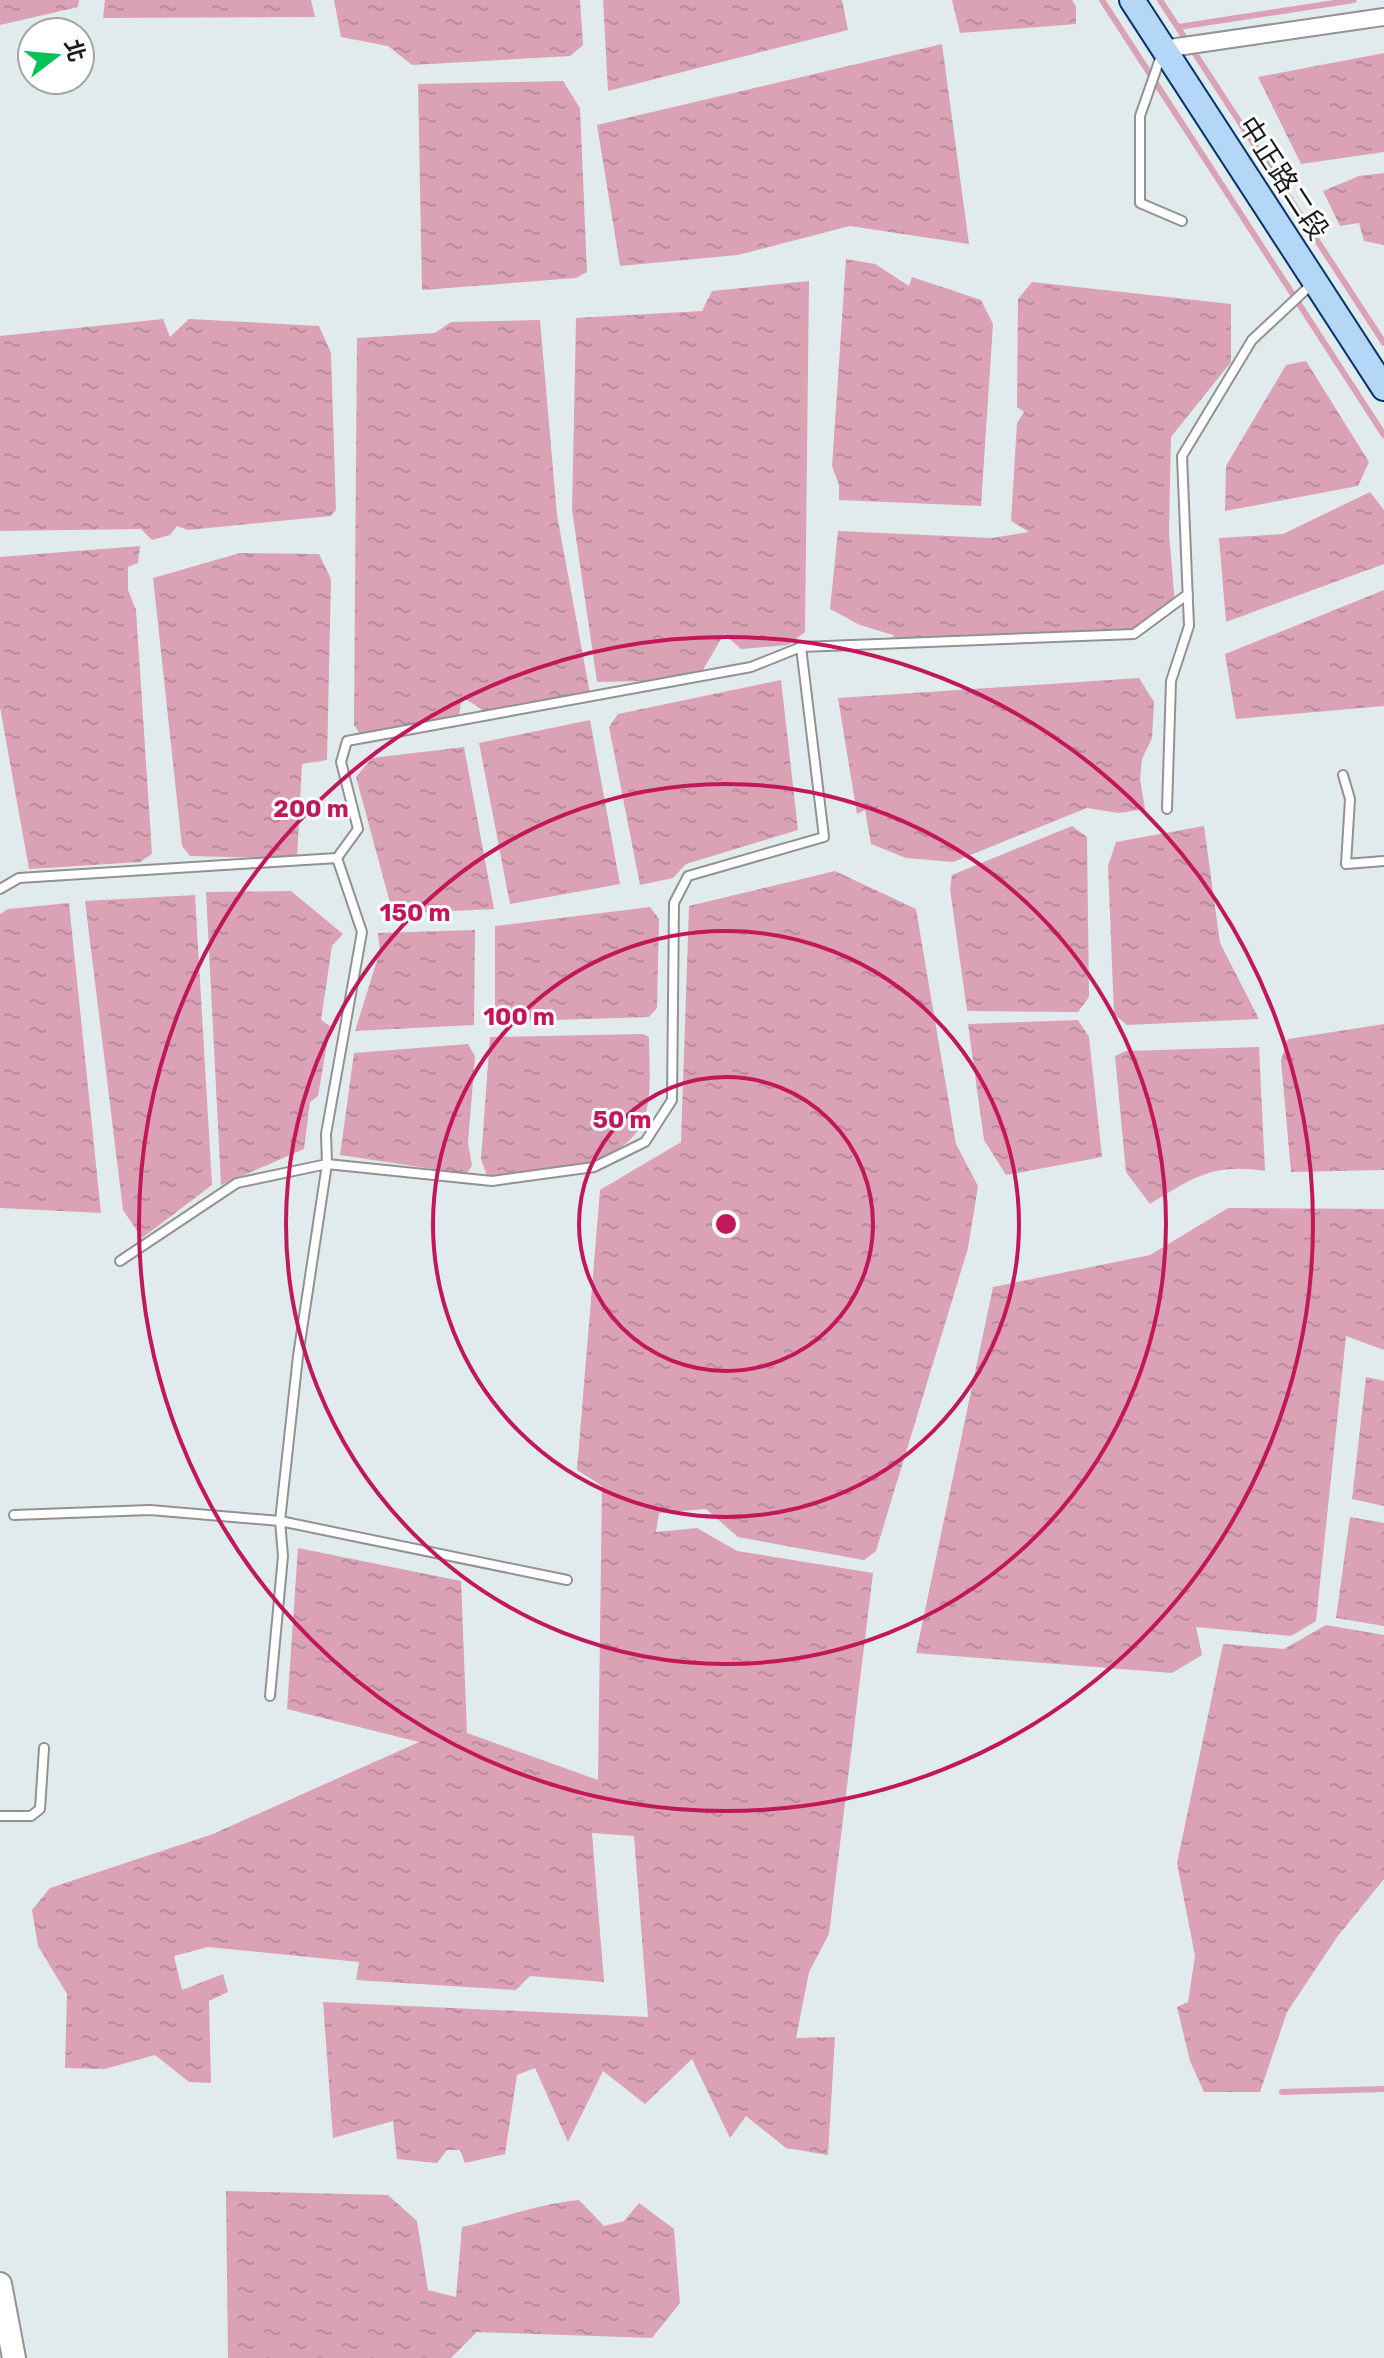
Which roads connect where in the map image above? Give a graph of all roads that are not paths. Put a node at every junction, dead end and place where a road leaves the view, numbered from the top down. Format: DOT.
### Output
graph roads {
  1 [pos="1132,0"];
  2 [pos="1384,17"];
  3 [pos="1163,49"];
  4 [pos="1182,221"];
  5 [pos="1314,282"];
  6 [pos="1384,388"];
  7 [pos="1188,594"];
  8 [pos="801,647"];
  9 [pos="1343,775"];
  10 [pos="1167,809"];
  11 [pos="337,858"];
  12 [pos="1384,861"];
  13 [pos="0,889"];
  14 [pos="327,1164"];
  15 [pos="120,1261"];
  16 [pos="14,1515"];
  17 [pos="280,1521"];
  18 [pos="567,1580"];
  19 [pos="270,1696"];
  20 [pos="44,1748"];
  21 [pos="0,1816"];
  22 [pos="0,2284"];
  23 [pos="14,2358"];
  1 -- 3 [label="main road, 中正路二段"];
  2 -- 3 [label="street"];
  3 -- 4 [label="lane"];
  3 -- 5 [label="main road, 中正路二段"];
  5 -- 6 [label="main road, 中正路二段"];
  5 -- 7 [label="lane"];
  7 -- 8 [label="lane"];
  7 -- 10 [label="lane"];
  8 -- 11 [label="lane"];
  8 -- 14 [label="lane"];
  9 -- 12 [label="lane"];
  11 -- 13 [label="lane"];
  11 -- 14 [label="lane"];
  14 -- 15 [label="lane"];
  14 -- 17 [label="lane"];
  16 -- 17 [label="lane"];
  17 -- 18 [label="lane"];
  17 -- 19 [label="lane"];
  20 -- 21 [label="lane"];
  22 -- 23 [label="street"];
}
